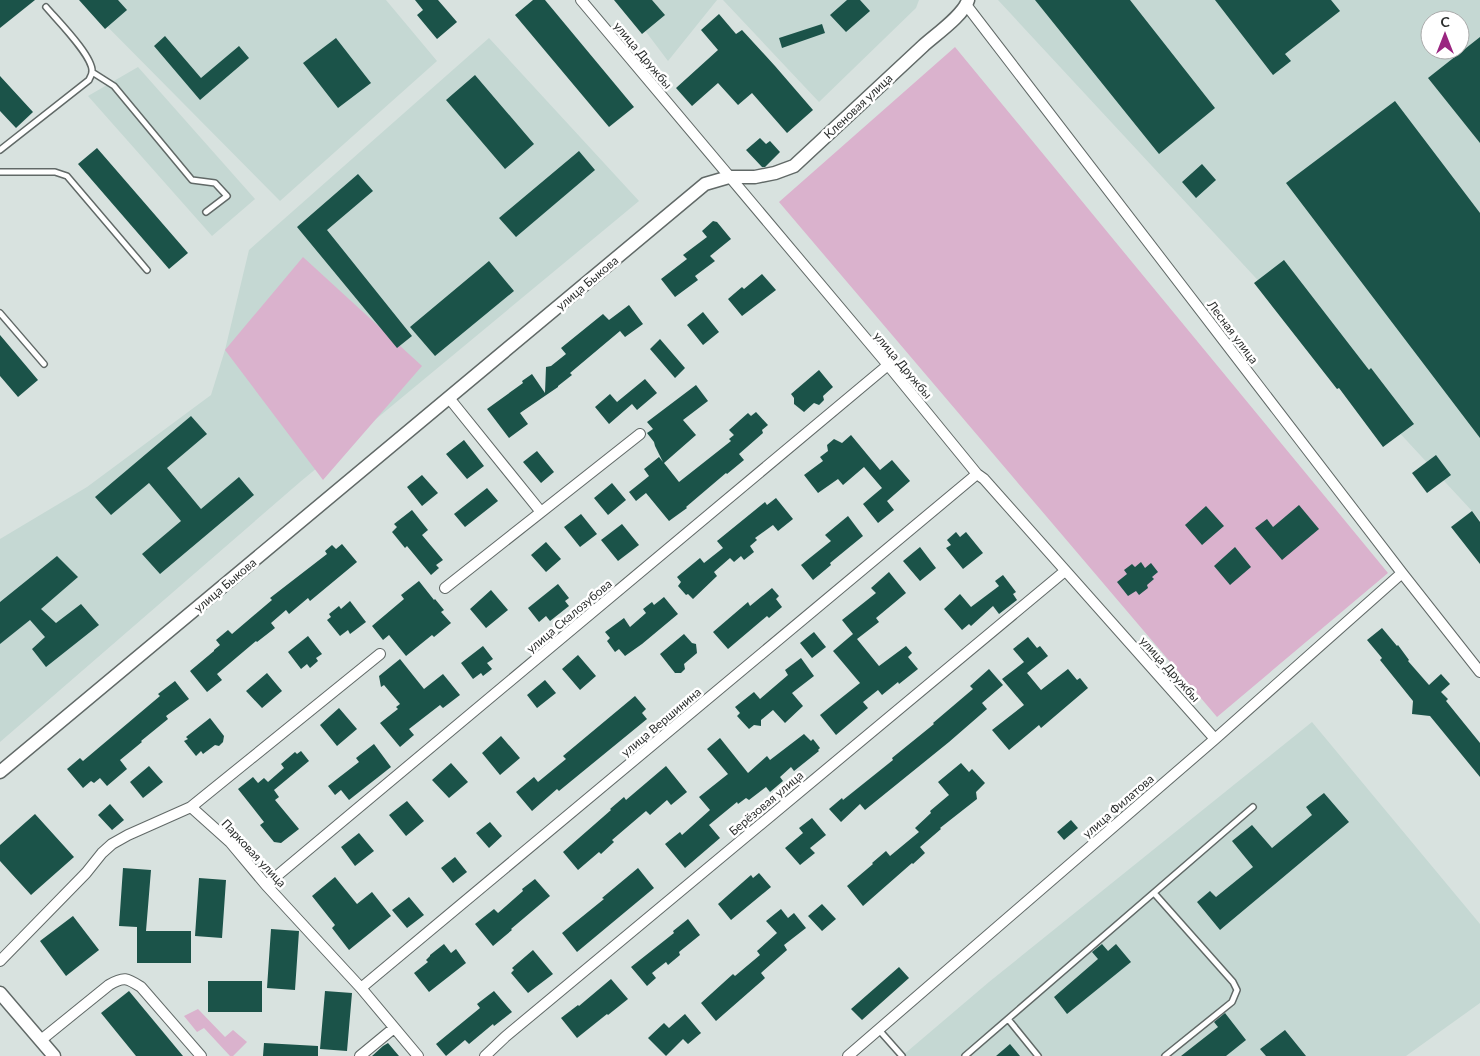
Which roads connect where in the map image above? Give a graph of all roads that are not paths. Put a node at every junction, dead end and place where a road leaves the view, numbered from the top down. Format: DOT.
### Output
graph roads {
  1 [pos="581,0"];
  2 [pos="967,3"];
  3 [pos="46,7"];
  4 [pos="92,72"];
  5 [pos="0,150"];
  6 [pos="0,172"];
  7 [pos="729,178"];
  8 [pos="206,212"];
  9 [pos="147,270"];
  10 [pos="0,313"];
  11 [pos="44,364"];
  12 [pos="888,366"];
  13 [pos="449,398"];
  14 [pos="640,434"];
  15 [pos="977,474"];
  16 [pos="541,512"];
  17 [pos="1065,571"];
  18 [pos="1402,573"];
  19 [pos="445,588"];
  20 [pos="380,654"];
  21 [pos="1480,672"];
  22 [pos="1215,739"];
  23 [pos="0,772"];
  24 [pos="191,807"];
  25 [pos="1253,807"];
  26 [pos="266,885"];
  27 [pos="1154,892"];
  28 [pos="0,961"];
  29 [pos="361,988"];
  30 [pos="0,993"];
  31 [pos="1008,1019"];
  32 [pos="394,1028"];
  33 [pos="879,1030"];
  34 [pos="41,1040"];
  35 [pos="54,1056"];
  36 [pos="201,1056"];
  37 [pos="360,1056"];
  38 [pos="418,1056"];
  39 [pos="485,1056"];
  40 [pos="848,1056"];
  41 [pos="902,1056"];
  42 [pos="965,1056"];
  43 [pos="1038,1056"];
  44 [pos="1165,1056"];
  1 -- 7 [label="street, улица Дружбы"];
  2 -- 7 [label="street, Кленовая улица"];
  2 -- 18 [label="street, Лесная улица"];
  3 -- 4 [label="lane"];
  4 -- 5 [label="lane"];
  4 -- 8 [label="lane"];
  6 -- 9 [label="lane"];
  7 -- 12 [label="street, улица Дружбы"];
  7 -- 13 [label="street, улица Быкова"];
  10 -- 11 [label="lane"];
  12 -- 15 [label="street, улица Дружбы"];
  12 -- 26 [label="street, улица Скалозубова"];
  13 -- 16 [label="street"];
  13 -- 23 [label="street, улица Быкова"];
  14 -- 16 [label="street"];
  15 -- 17 [label="street, улица Дружбы"];
  15 -- 29 [label="street, улица Вершинина"];
  16 -- 19 [label="street"];
  17 -- 22 [label="street, улица Дружбы"];
  17 -- 39 [label="street, Берёзовая улица"];
  18 -- 21 [label="street, Лесная улица"];
  18 -- 22 [label="street, улица Филатова"];
  20 -- 24 [label="street"];
  22 -- 33 [label="street, улица Филатова"];
  24 -- 26 [label="street, Парковая улица"];
  24 -- 28 [label="street"];
  25 -- 27 [label="lane"];
  26 -- 29 [label="street, Парковая улица"];
  27 -- 31 [label="lane"];
  27 -- 44 [label="lane"];
  29 -- 32 [label="street, Парковая улица"];
  30 -- 34 [label="street"];
  31 -- 42 [label="lane"];
  31 -- 43 [label="lane"];
  32 -- 37 [label="street"];
  32 -- 38 [label="street, Парковая улица"];
  33 -- 40 [label="street, улица Филатова"];
  33 -- 41 [label="lane"];
  34 -- 35 [label="street"];
  34 -- 36 [label="street"];
}
